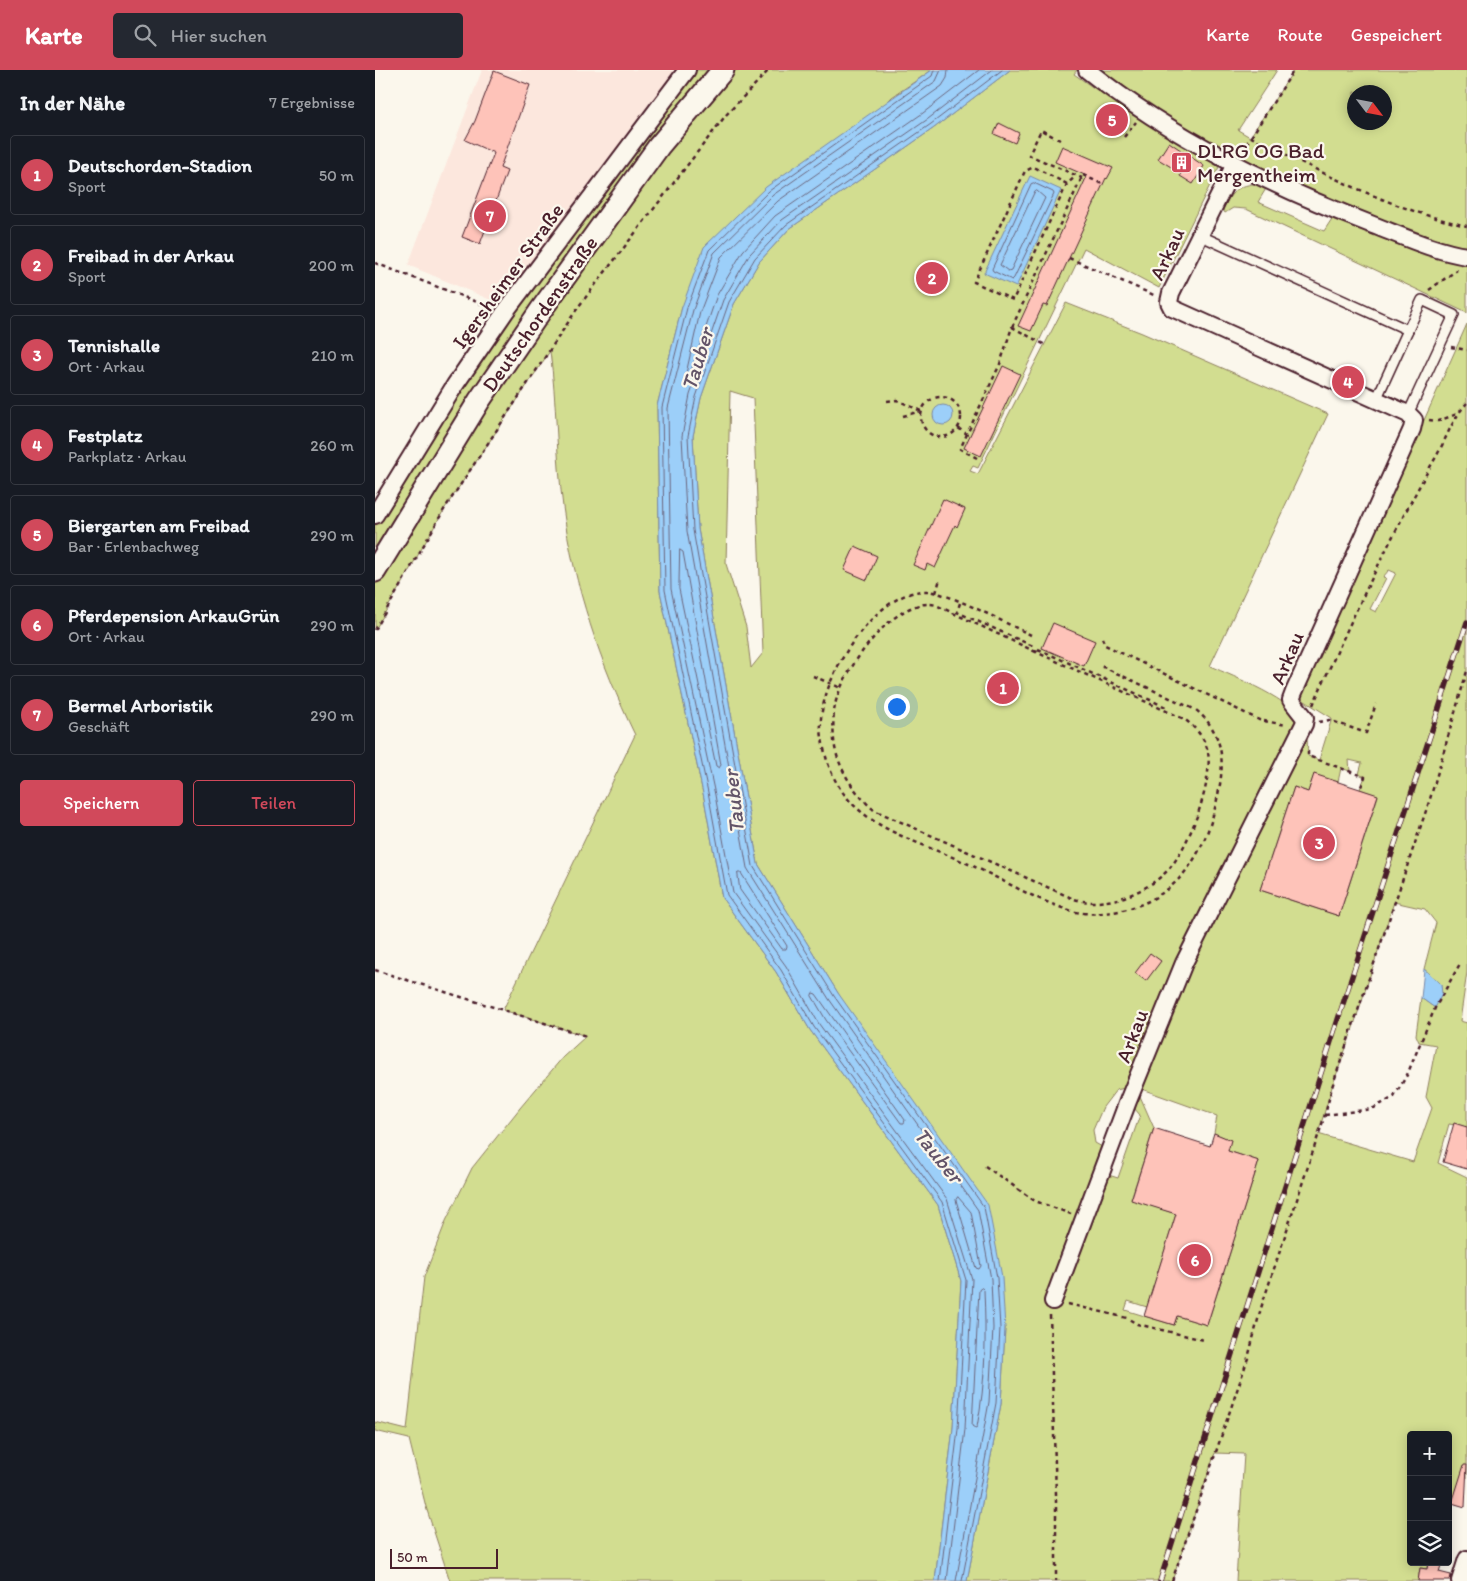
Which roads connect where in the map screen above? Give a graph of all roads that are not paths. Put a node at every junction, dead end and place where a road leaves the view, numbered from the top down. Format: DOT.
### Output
graph roads {
  1 [pos="687,70"];
  2 [pos="723,70"];
  3 [pos="1087,70"];
  4 [pos="1235,164"];
  5 [pos="1199,235"];
  6 [pos="1466,256"];
  7 [pos="1408,330"];
  8 [pos="1376,400"];
  9 [pos="1408,414"];
  10 [pos="375,516"];
  11 [pos="375,571"];
  12 [pos="1053,1300"];
  13 [pos="1467,1559"];
  14 [pos="1460,1581"];
  1 -- 10 [label="street, Igersheimer Straße"];
  2 -- 11 [label="street, Deutschordenstraße"];
  3 -- 4 [label="street"];
  4 -- 5 [label="street, Arkau"];
  4 -- 6 [label="street"];
  5 -- 7 [label="lane"];
  5 -- 8 [label="street, Arkau"];
  7 -- 8 [label="lane"];
  7 -- 9 [label="lane"];
  8 -- 9 [label="street, Arkau"];
  9 -- 12 [label="street, Arkau"];
  13 -- 14 [label="street"];
}
